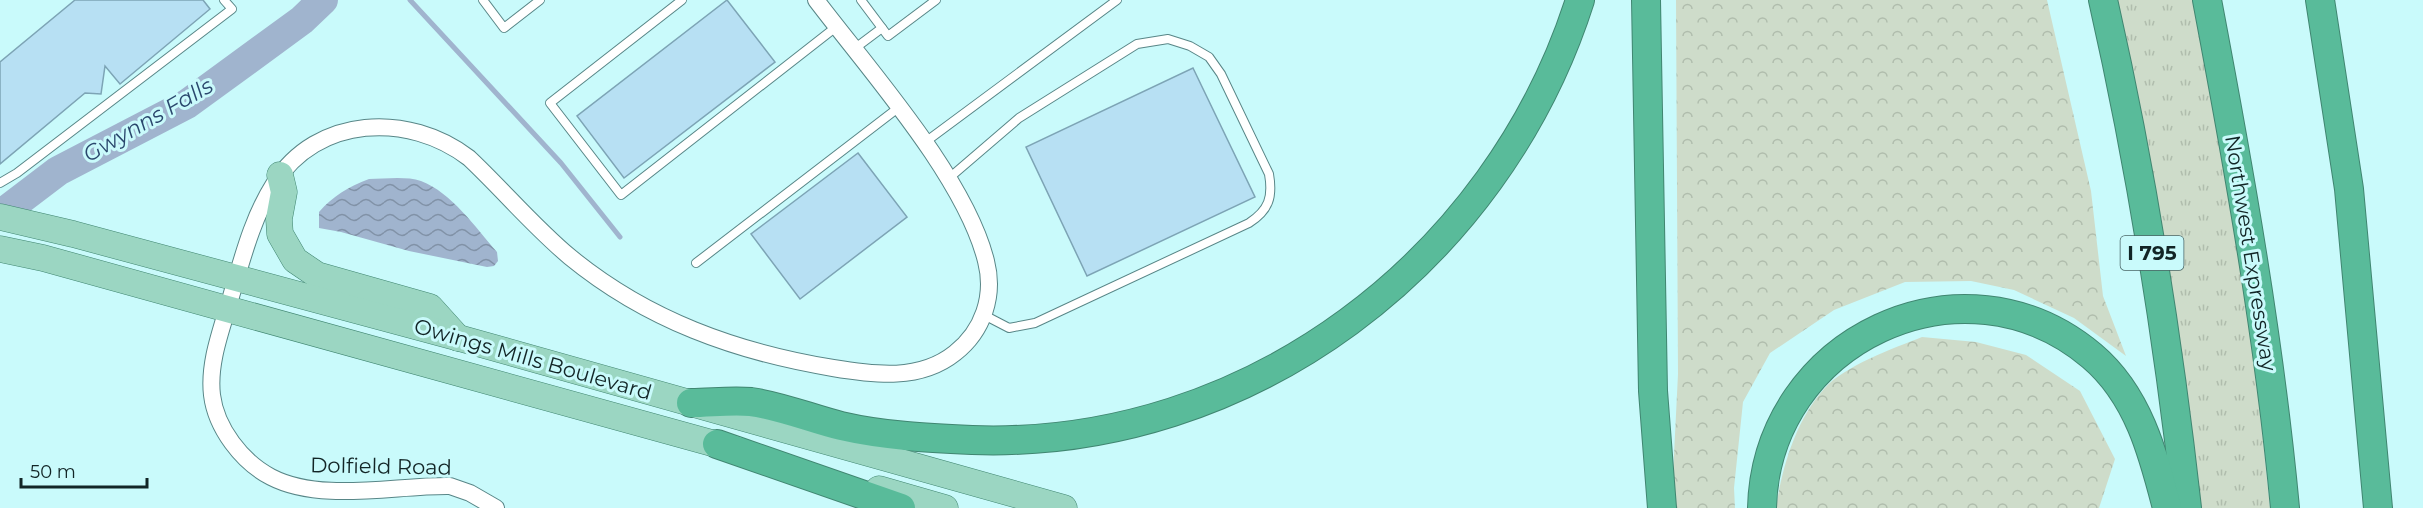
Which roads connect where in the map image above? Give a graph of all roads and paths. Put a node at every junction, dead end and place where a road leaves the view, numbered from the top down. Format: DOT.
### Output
graph roads {
  1 [pos="224,0"];
  2 [pos="483,0"];
  3 [pos="540,0"];
  4 [pos="682,0"];
  5 [pos="816,0"];
  6 [pos="861,0"];
  7 [pos="936,0"];
  8 [pos="1116,0"];
  9 [pos="1580,0"];
  10 [pos="1646,0"];
  11 [pos="2103,0"];
  12 [pos="2207,0"];
  13 [pos="2319,0"];
  14 [pos="836,27"];
  15 [pos="882,28"];
  16 [pos="853,49"];
  17 [pos="898,108"];
  18 [pos="924,143"];
  19 [pos="280,175"];
  20 [pos="948,179"];
  21 [pos="0,183"];
  22 [pos="0,217"];
  23 [pos="0,249"];
  24 [pos="696,263"];
  25 [pos="237,278"];
  26 [pos="228,309"];
  27 [pos="984,315"];
  28 [pos="459,338"];
  29 [pos="691,403"];
  30 [pos="717,444"];
  31 [pos="495,508"];
  32 [pos="901,508"];
  33 [pos="945,508"];
  34 [pos="1005,508"];
  35 [pos="1064,508"];
  36 [pos="1662,508"];
  37 [pos="1762,508"];
  38 [pos="2167,508"];
  39 [pos="2187,508"];
  40 [pos="2285,508"];
  41 [pos="2378,508"];
  1 -- 21 [label="lane"];
  2 -- 3 [label="lane"];
  4 -- 14 [label="lane"];
  5 -- 14 [label="street"];
  6 -- 15 [label="lane"];
  7 -- 15 [label="lane"];
  8 -- 18 [label="lane"];
  9 -- 29 [label="highway"];
  10 -- 36 [label="highway"];
  11 -- 39 [label="highway, I 795"];
  12 -- 40 [label="highway, Northwest Expressway"];
  13 -- 41 [label="highway"];
  14 -- 16 [label="street"];
  15 -- 16 [label="lane"];
  16 -- 17 [label="street"];
  17 -- 18 [label="street"];
  17 -- 24 [label="lane"];
  18 -- 20 [label="street"];
  19 -- 25 [label="street, Dolfield Road"];
  19 -- 27 [label="street, Dolfield Road"];
  19 -- 28 [label="main road"];
  20 -- 27 [label="street"];
  20 -- 27 [label="lane"];
  22 -- 25 [label="main road, Owings Mills Boulevard"];
  23 -- 26 [label="main road, Owings Mills Boulevard"];
  25 -- 26 [label="street, Dolfield Road"];
  25 -- 28 [label="main road, Owings Mills Boulevard"];
  26 -- 30 [label="main road, Owings Mills Boulevard"];
  26 -- 31 [label="street, Dolfield Road"];
  26 -- 34 [label="main road"];
  28 -- 29 [label="main road, Owings Mills Boulevard"];
  29 -- 35 [label="main road, Owings Mills Boulevard"];
  30 -- 32 [label="highway"];
  30 -- 33 [label="main road, Owings Mills Boulevard"];
  37 -- 38 [label="highway"];
}
